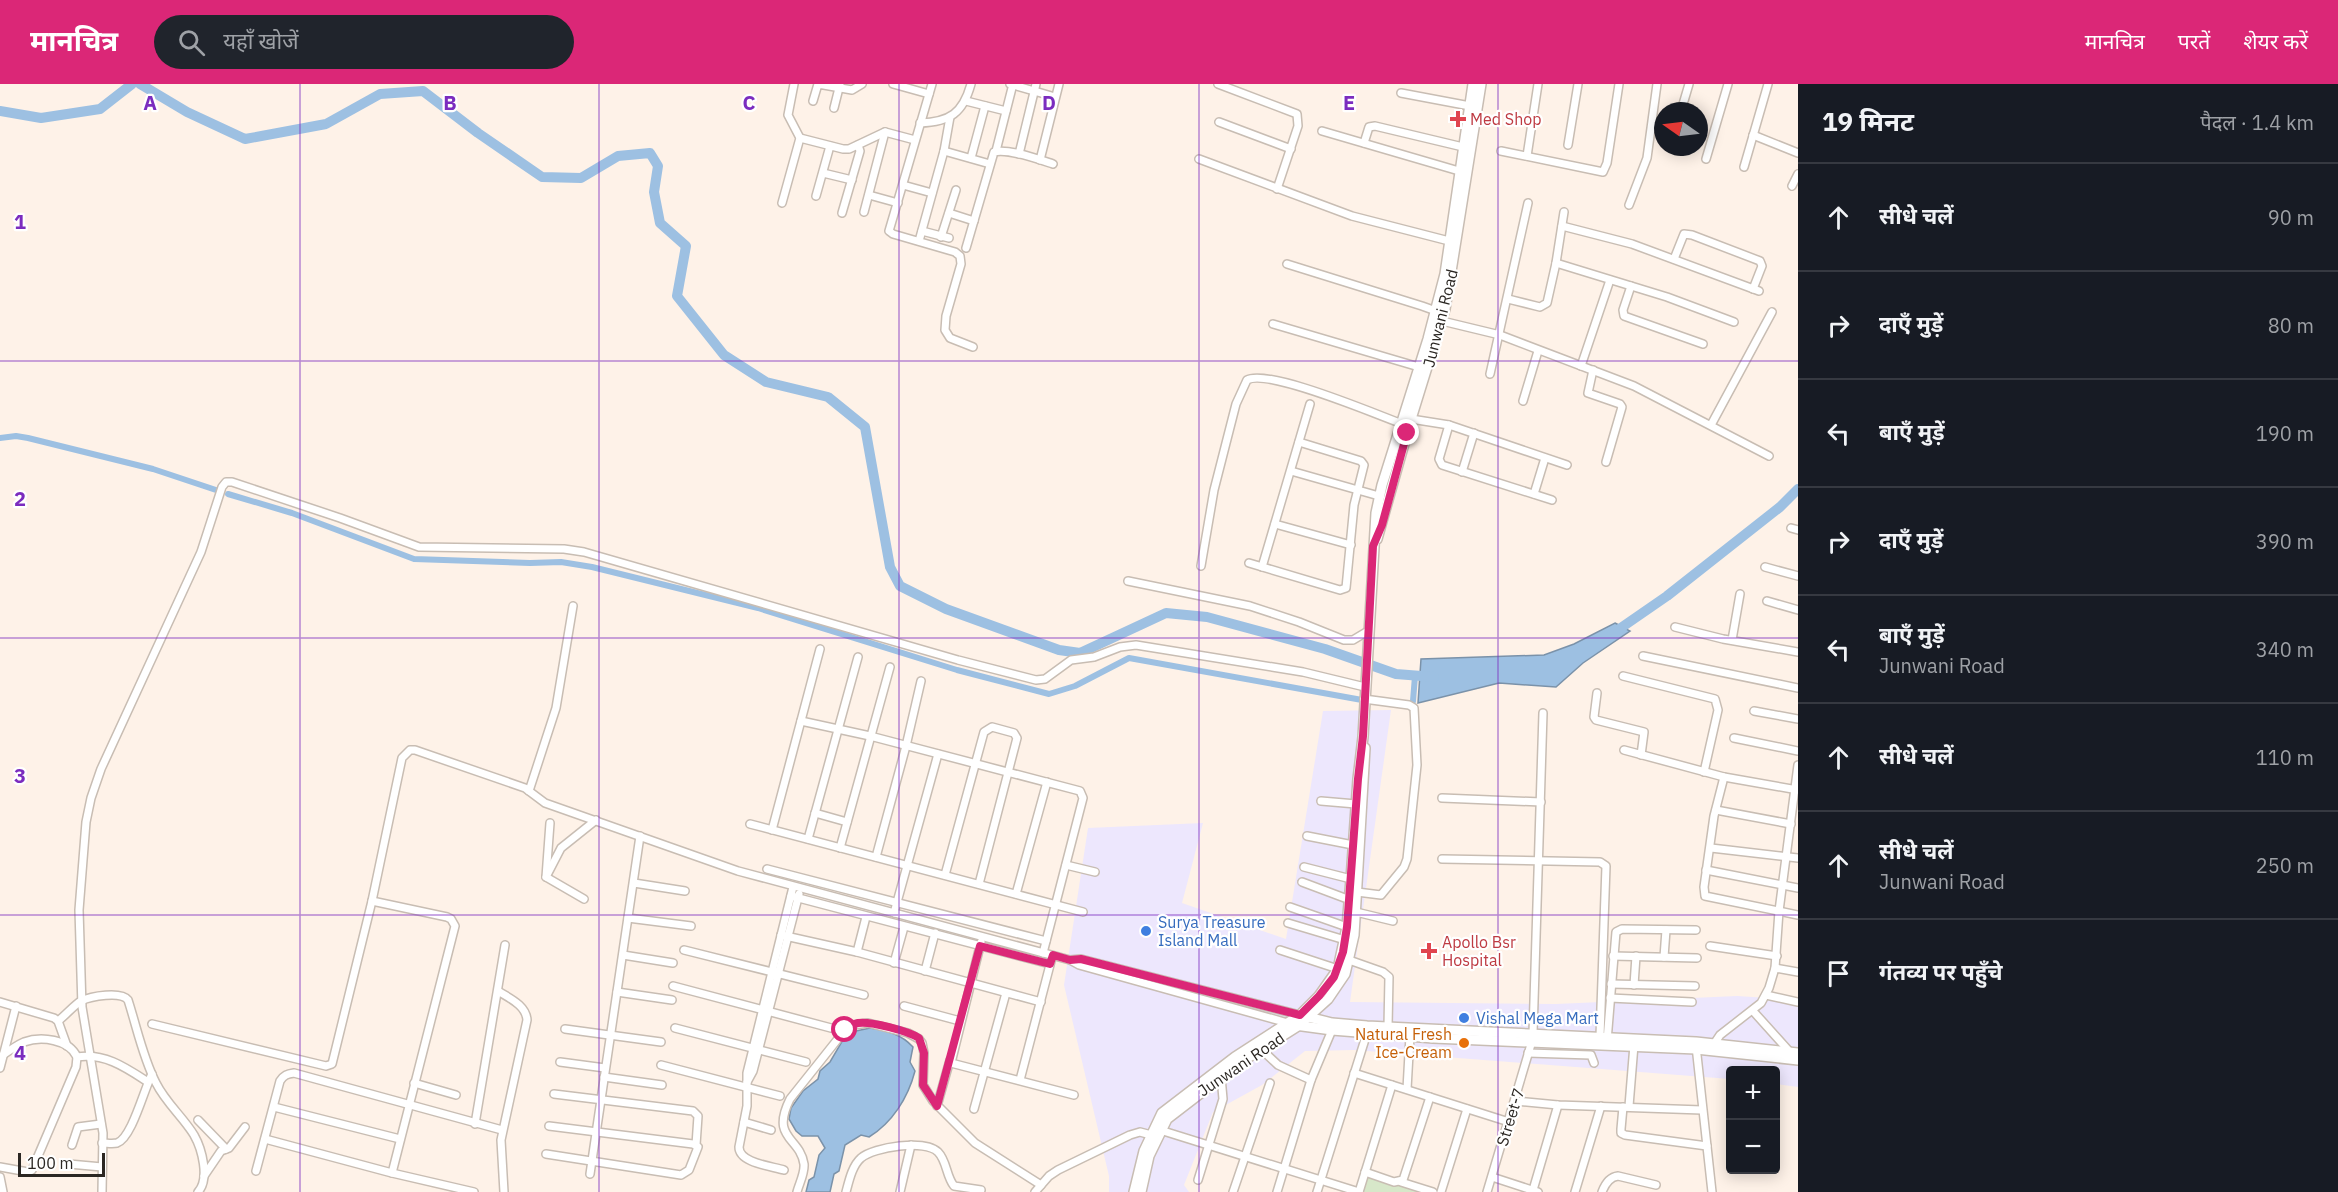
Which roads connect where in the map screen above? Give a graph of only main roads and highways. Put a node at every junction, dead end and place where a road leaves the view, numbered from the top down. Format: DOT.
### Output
graph roads {
  1 [pos="1473,84"];
  2 [pos="1481,84"];
  3 [pos="1453,242"];
  4 [pos="1373,546"];
  5 [pos="1363,736"];
  6 [pos="1304,1016"];
  7 [pos="1288,1023"];
  8 [pos="1298,1026"];
  9 [pos="1532,1037"];
  10 [pos="1605,1039"];
  11 [pos="1696,1045"];
  12 [pos="1712,1047"];
  13 [pos="1794,1052"];
  14 [pos="1798,1060"];
  15 [pos="1156,1133"];
  16 [pos="1138,1188"];
  1 -- 3 [label="main road, Junwani Road"];
  2 -- 3 [label="main road, Junwani Road"];
  3 -- 4 [label="main road, Junwani Road"];
  3 -- 4 [label="main road, Junwani Road"];
  4 -- 5 [label="main road, Junwani Road"];
  5 -- 6 [label="main road, Junwani Road"];
  5 -- 6 [label="main road, Junwani Road"];
  6 -- 7 [label="main road, Junwani Road"];
  6 -- 8 [label="main road, Junwani Road"];
  6 -- 9 [label="main road"];
  7 -- 8 [label="main road"];
  7 -- 15 [label="main road, Junwani Road"];
  8 -- 9 [label="main road"];
  8 -- 15 [label="main road, Junwani Road"];
  9 -- 10 [label="main road"];
  10 -- 11 [label="main road"];
  10 -- 11 [label="main road"];
  11 -- 12 [label="main road"];
  12 -- 13 [label="main road"];
  12 -- 14 [label="main road"];
  15 -- 16 [label="main road, Junwani Road"];
}
